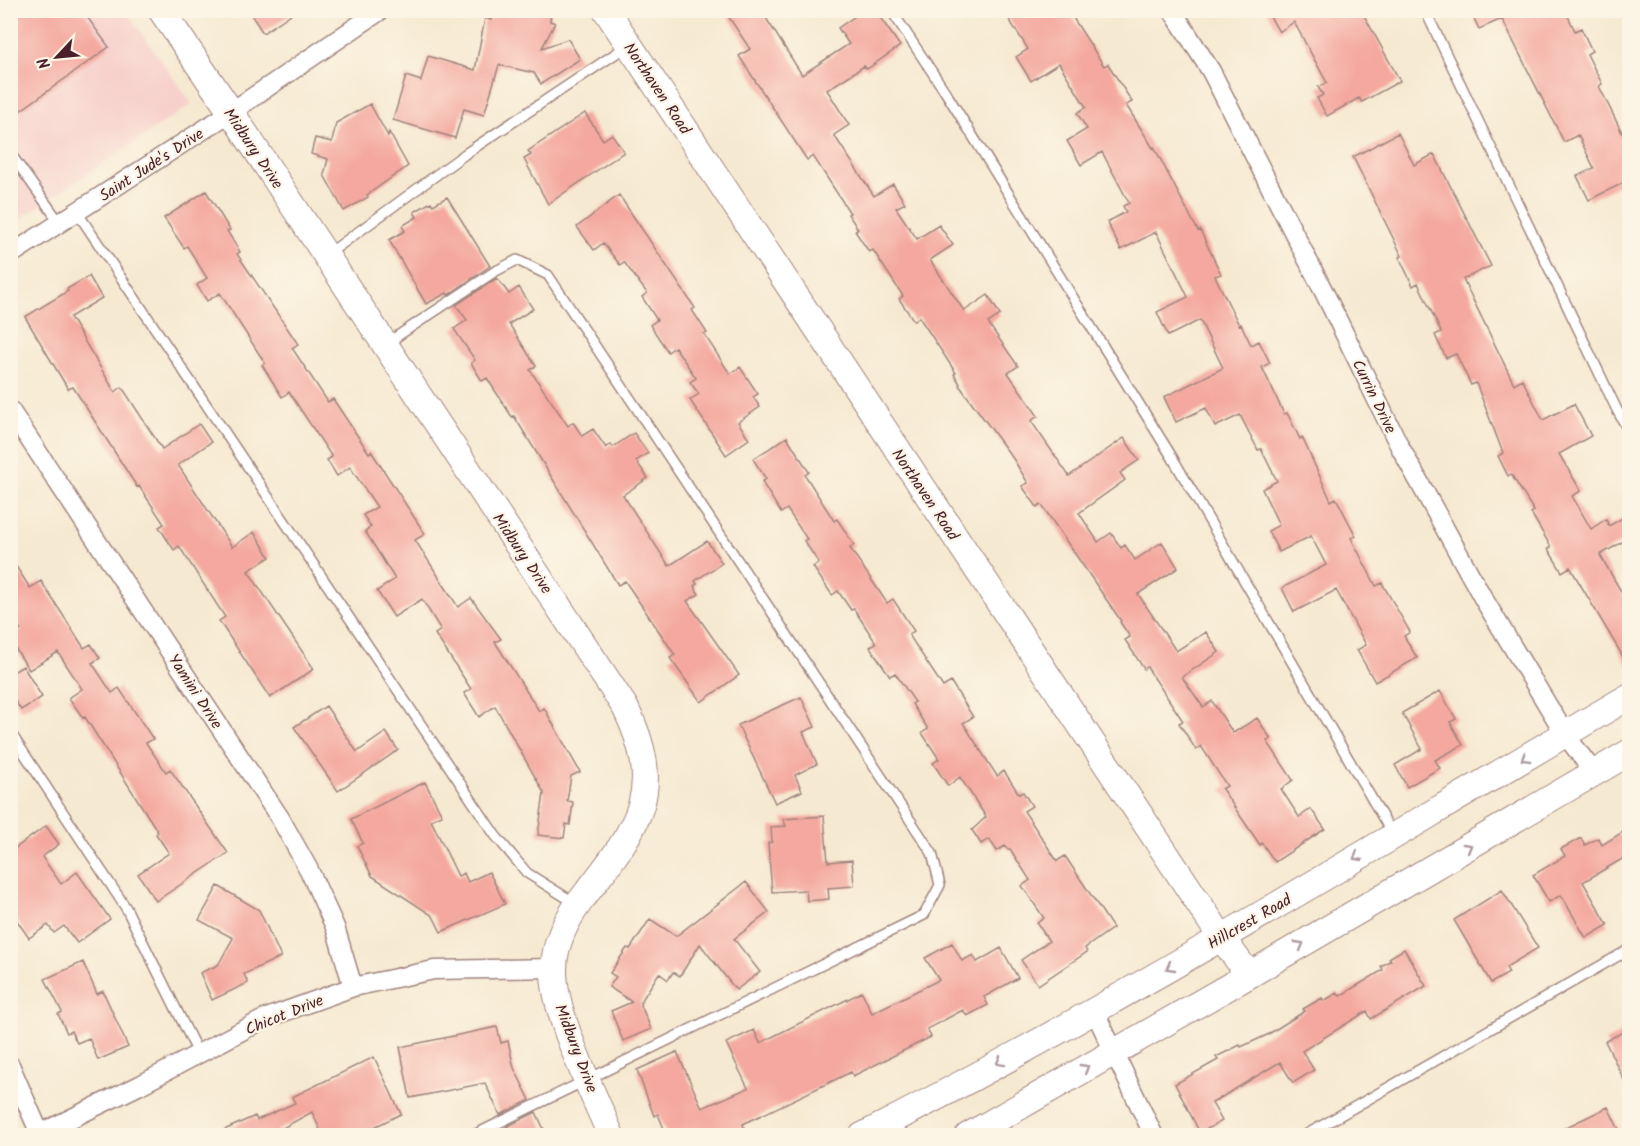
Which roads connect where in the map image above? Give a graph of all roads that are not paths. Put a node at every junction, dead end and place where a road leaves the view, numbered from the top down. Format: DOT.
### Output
graph roads {
  1 [pos="161,10"];
  2 [pos="606,10"];
  3 [pos="891,10"];
  4 [pos="1172,10"];
  5 [pos="1425,10"];
  6 [pos="375,12"];
  7 [pos="629,44"];
  8 [pos="231,112"];
  9 [pos="10,153"];
  10 [pos="77,212"];
  11 [pos="60,223"];
  12 [pos="10,255"];
  13 [pos="326,256"];
  14 [pos="385,344"];
  15 [pos="10,410"];
  16 [pos="1629,433"];
  17 [pos="1629,696"];
  18 [pos="10,732"];
  19 [pos="1565,734"];
  20 [pos="1629,752"];
  21 [pos="1594,773"];
  22 [pos="1393,835"];
  23 [pos="577,904"];
  24 [pos="1221,938"];
  25 [pos="1629,949"];
  26 [pos="554,968"];
  27 [pos="1249,975"];
  28 [pos="353,987"];
  29 [pos="1094,1010"];
  30 [pos="1113,1052"];
  31 [pos="198,1053"];
  32 [pos="10,1065"];
  33 [pos="588,1080"];
  34 [pos="38,1135"];
  35 [pos="472,1136"];
  36 [pos="611,1136"];
  37 [pos="862,1136"];
  38 [pos="968,1136"];
  39 [pos="1154,1136"];
  40 [pos="1304,1136"];
  1 -- 8 [label="street, Midbury Drive"];
  2 -- 7 [label="street, Northaven Road"];
  3 -- 22 [label="lane"];
  4 -- 19 [label="street, Currin Drive"];
  5 -- 16 [label="lane"];
  6 -- 8 [label="street, Saint Jude's Drive"];
  7 -- 13 [label="lane"];
  7 -- 24 [label="street, Northaven Road"];
  8 -- 10 [label="street, Saint Jude's Drive"];
  8 -- 13 [label="street, Midbury Drive"];
  9 -- 11 [label="lane"];
  10 -- 11 [label="street, Saint Jude's Drive"];
  10 -- 23 [label="lane"];
  11 -- 12 [label="street, Saint Jude's Drive"];
  13 -- 14 [label="street, Midbury Drive"];
  14 -- 23 [label="street, Midbury Drive"];
  14 -- 33 [label="lane"];
  15 -- 28 [label="street, Yamini Drive"];
  17 -- 19 [label="street, Hillcrest Road"];
  18 -- 31 [label="lane"];
  19 -- 21 [label="street, Currin Drive"];
  19 -- 22 [label="street, Hillcrest Road, one-way"];
  20 -- 21 [label="street"];
  27 -- 21 [label="street, one-way"];
  22 -- 24 [label="street, Hillcrest Road, one-way"];
  23 -- 26 [label="street, Midbury Drive"];
  24 -- 27 [label="street, Northaven Road"];
  24 -- 29 [label="street, Hillcrest Road, one-way"];
  25 -- 40 [label="lane"];
  26 -- 28 [label="street, Chicot Drive"];
  26 -- 33 [label="street, Midbury Drive"];
  27 -- 30 [label="street"];
  28 -- 31 [label="street, Chicot Drive"];
  29 -- 30 [label="street"];
  29 -- 37 [label="street, Hillcrest Road, one-way"];
  38 -- 30 [label="street, one-way"];
  30 -- 39 [label="street"];
  31 -- 34 [label="street, Chicot Drive"];
  32 -- 34 [label="street"];
  33 -- 35 [label="lane"];
  33 -- 36 [label="street, Midbury Drive"];
}
